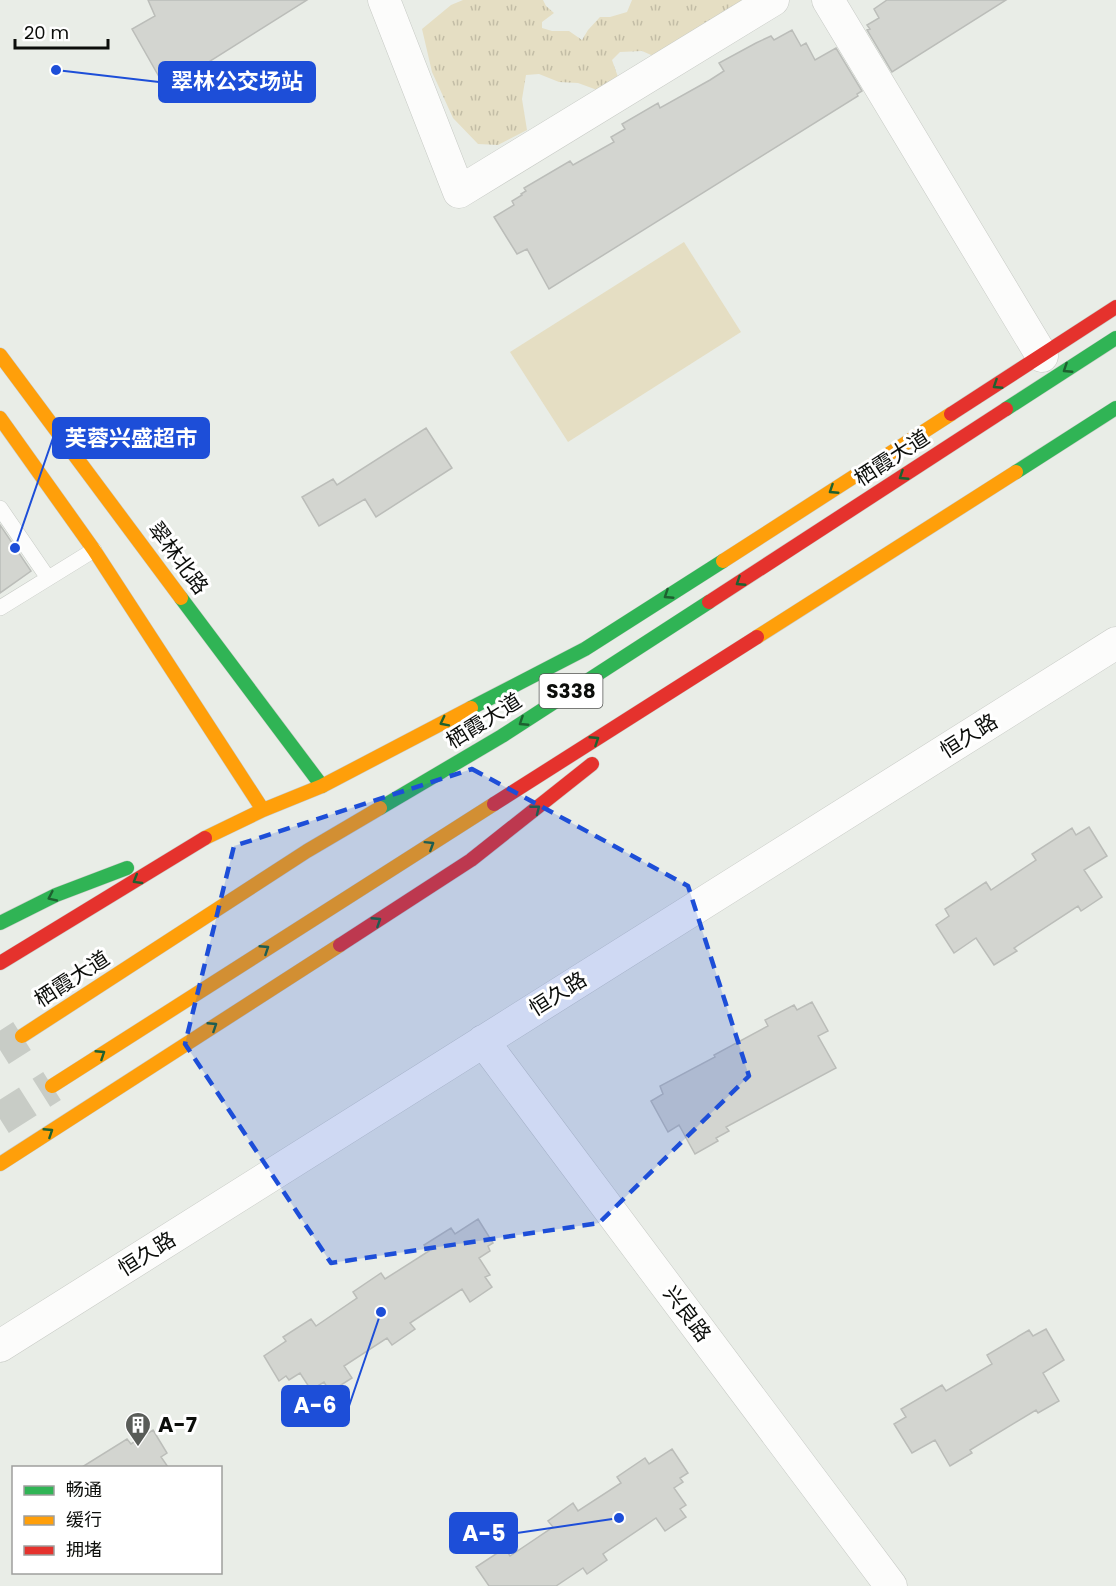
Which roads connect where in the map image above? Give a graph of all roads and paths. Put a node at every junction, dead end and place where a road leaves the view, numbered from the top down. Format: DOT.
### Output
graph roads {
  1 [pos="384,0"];
  2 [pos="773,0"];
  3 [pos="828,0"];
  4 [pos="1116,307"];
  5 [pos="1116,338"];
  6 [pos="0,355"];
  7 [pos="1042,356"];
  8 [pos="1116,408"];
  9 [pos="0,418"];
  10 [pos="0,508"];
  11 [pos="94,550"];
  12 [pos="48,578"];
  13 [pos="0,608"];
  14 [pos="1116,643"];
  15 [pos="734,652"];
  16 [pos="631,733"];
  17 [pos="603,756"];
  18 [pos="322,786"];
  19 [pos="263,810"];
  20 [pos="204,838"];
  21 [pos="0,923"];
  22 [pos="0,963"];
  23 [pos="22,1036"];
  24 [pos="483,1041"];
  25 [pos="52,1086"];
  26 [pos="0,1164"];
  27 [pos="0,1346"];
  28 [pos="891,1586"];
  1 -- 2 [label="street"];
  3 -- 7 [label="street"];
  4 -- 7 [label="main road"];
  5 -- 23 [label="main road, 栖霞大道 / S338, one-way"];
  6 -- 18 [label="main road, 翠林北路"];
  7 -- 18 [label="main road, one-way"];
  8 -- 15 [label="main road, S338"];
  9 -- 11 [label="main road"];
  10 -- 12 [label="lane"];
  11 -- 12 [label="lane"];
  11 -- 19 [label="main road"];
  12 -- 13 [label="lane"];
  14 -- 24 [label="street, 恒久路"];
  15 -- 16 [label="main road"];
  25 -- 15 [label="main road, S338, one-way"];
  26 -- 17 [label="main road, one-way"];
  18 -- 19 [label="main road"];
  19 -- 20 [label="main road"];
  20 -- 21 [label="main road, one-way"];
  20 -- 22 [label="main road, one-way"];
  24 -- 27 [label="street, 恒久路"];
  24 -- 28 [label="street, 兴良路"];
}
